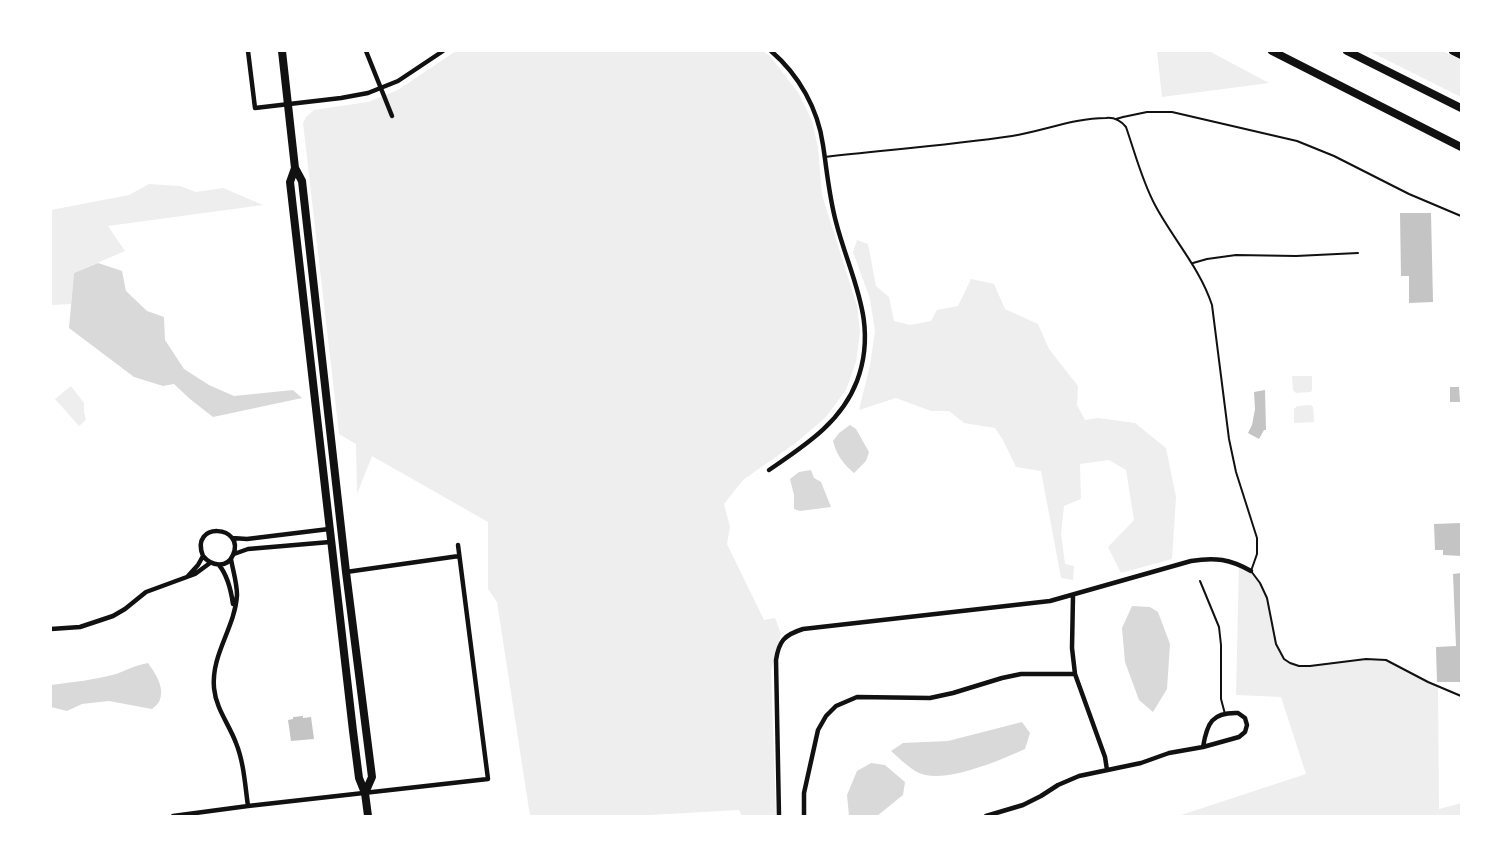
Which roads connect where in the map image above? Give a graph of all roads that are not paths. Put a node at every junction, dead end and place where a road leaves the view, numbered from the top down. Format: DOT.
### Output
graph roads {
  1 [pos="248,51"];
  2 [pos="282,51"];
  3 [pos="366,51"];
  4 [pos="443,51"];
  5 [pos="771,51"];
  6 [pos="1272,51"];
  7 [pos="1347,51"];
  8 [pos="1453,51"];
  9 [pos="1461,55"];
  10 [pos="381,89"];
  11 [pos="288,104"];
  12 [pos="1461,108"];
  13 [pos="392,116"];
  14 [pos="1116,119"];
  15 [pos="1461,147"];
  16 [pos="825,157"];
  17 [pos="295,168"];
  18 [pos="1461,216"];
  19 [pos="1358,253"];
  20 [pos="1192,263"];
  21 [pos="769,470"];
  22 [pos="329,529"];
  23 [pos="232,538"];
  24 [pos="330,542"];
  25 [pos="458,545"];
  26 [pos="203,556"];
  27 [pos="232,556"];
  28 [pos="459,556"];
  29 [pos="210,563"];
  30 [pos="219,565"];
  31 [pos="1251,571"];
  32 [pos="346,572"];
  33 [pos="188,576"];
  34 [pos="1200,581"];
  35 [pos="1073,596"];
  36 [pos="234,608"];
  37 [pos="51,629"];
  38 [pos="1075,674"];
  39 [pos="1461,696"];
  40 [pos="1225,714"];
  41 [pos="1203,747"];
  42 [pos="1107,770"];
  43 [pos="365,793"];
  44 [pos="248,806"];
  45 [pos="172,816"];
  46 [pos="368,816"];
  47 [pos="779,816"];
  48 [pos="804,816"];
  49 [pos="986,816"];
  1 -- 11 [label="street"];
  2 -- 11 [label="main road"];
  3 -- 10 [label="street"];
  4 -- 10 [label="street"];
  5 -- 16 [label="street"];
  6 -- 15 [label="highway"];
  7 -- 12 [label="highway"];
  8 -- 9 [label="main road"];
  10 -- 11 [label="street"];
  10 -- 13 [label="street"];
  11 -- 17 [label="main road"];
  14 -- 16 [label="lane"];
  14 -- 18 [label="lane"];
  14 -- 20 [label="lane"];
  16 -- 21 [label="street"];
  17 -- 22 [label="main road"];
  17 -- 32 [label="main road"];
  19 -- 20 [label="lane"];
  20 -- 31 [label="lane"];
  22 -- 23 [label="street"];
  22 -- 24 [label="main road"];
  23 -- 26 [label="street"];
  23 -- 27 [label="street"];
  24 -- 27 [label="street"];
  24 -- 43 [label="main road"];
  25 -- 28 [label="street"];
  26 -- 29 [label="street"];
  26 -- 33 [label="street"];
  27 -- 30 [label="street"];
  27 -- 36 [label="street"];
  28 -- 32 [label="street"];
  28 -- 43 [label="street"];
  29 -- 30 [label="street"];
  29 -- 33 [label="street"];
  30 -- 36 [label="street"];
  31 -- 35 [label="street"];
  31 -- 39 [label="lane"];
  32 -- 43 [label="main road"];
  33 -- 37 [label="street"];
  34 -- 40 [label="lane"];
  35 -- 38 [label="street"];
  35 -- 47 [label="street"];
  36 -- 44 [label="street"];
  38 -- 42 [label="street"];
  38 -- 48 [label="street"];
  40 -- 41 [label="street"];
  40 -- 41 [label="street"];
  41 -- 42 [label="street"];
  42 -- 49 [label="street"];
  43 -- 44 [label="street"];
  43 -- 46 [label="main road"];
  44 -- 45 [label="street"];
}
